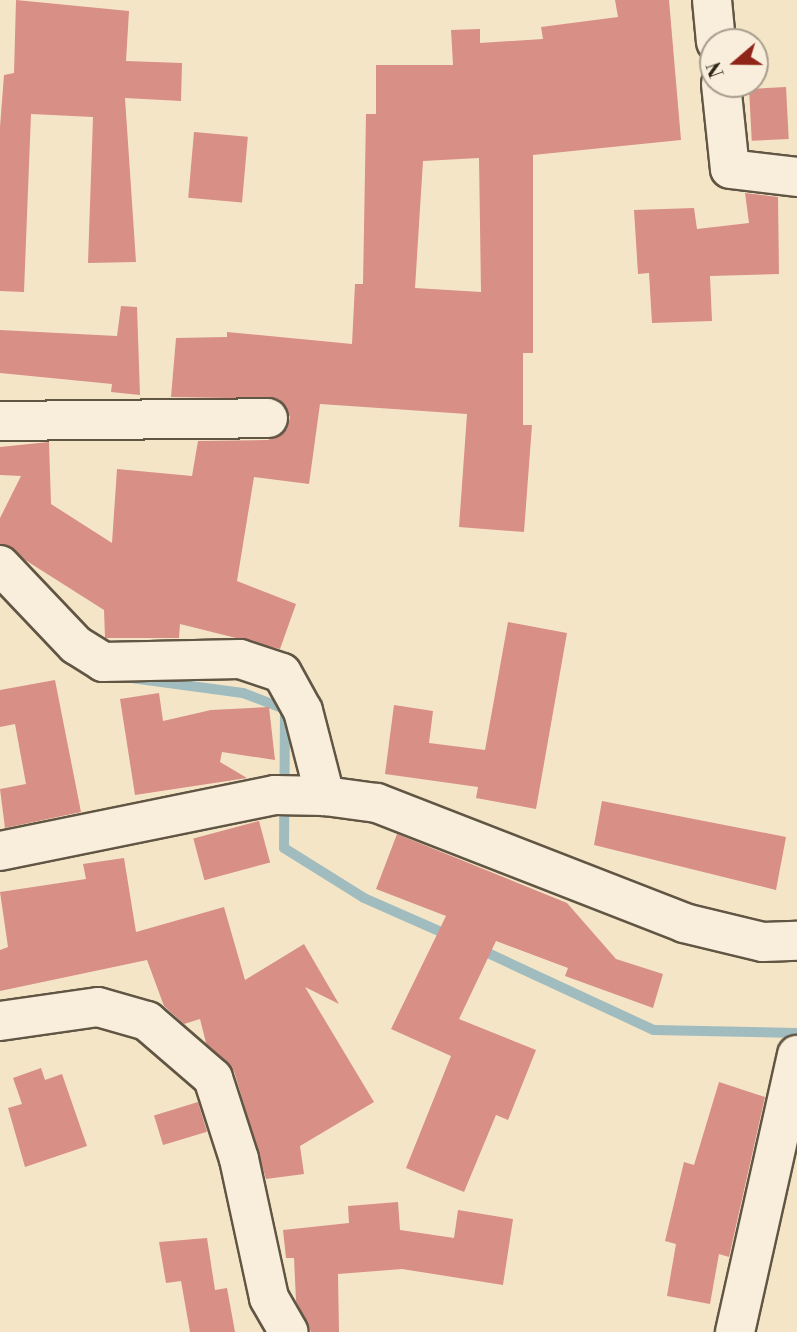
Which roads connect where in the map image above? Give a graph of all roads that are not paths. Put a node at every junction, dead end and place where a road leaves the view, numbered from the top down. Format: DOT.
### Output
graph roads {
  1 [pos="712,0"];
  2 [pos="715,28"];
  3 [pos="722,98"];
  4 [pos="797,177"];
  5 [pos="268,418"];
  6 [pos="0,421"];
  7 [pos="0,565"];
  8 [pos="325,796"];
  9 [pos="0,851"];
  10 [pos="797,941"];
  11 [pos="0,1021"];
  12 [pos="797,1055"];
  13 [pos="289,1332"];
  14 [pos="735,1332"];
  1 -- 2 [label="street"];
  3 -- 4 [label="street"];
  5 -- 6 [label="street"];
  7 -- 8 [label="street"];
  8 -- 9 [label="street"];
  8 -- 10 [label="street"];
  11 -- 13 [label="street"];
  12 -- 14 [label="street"];
}
